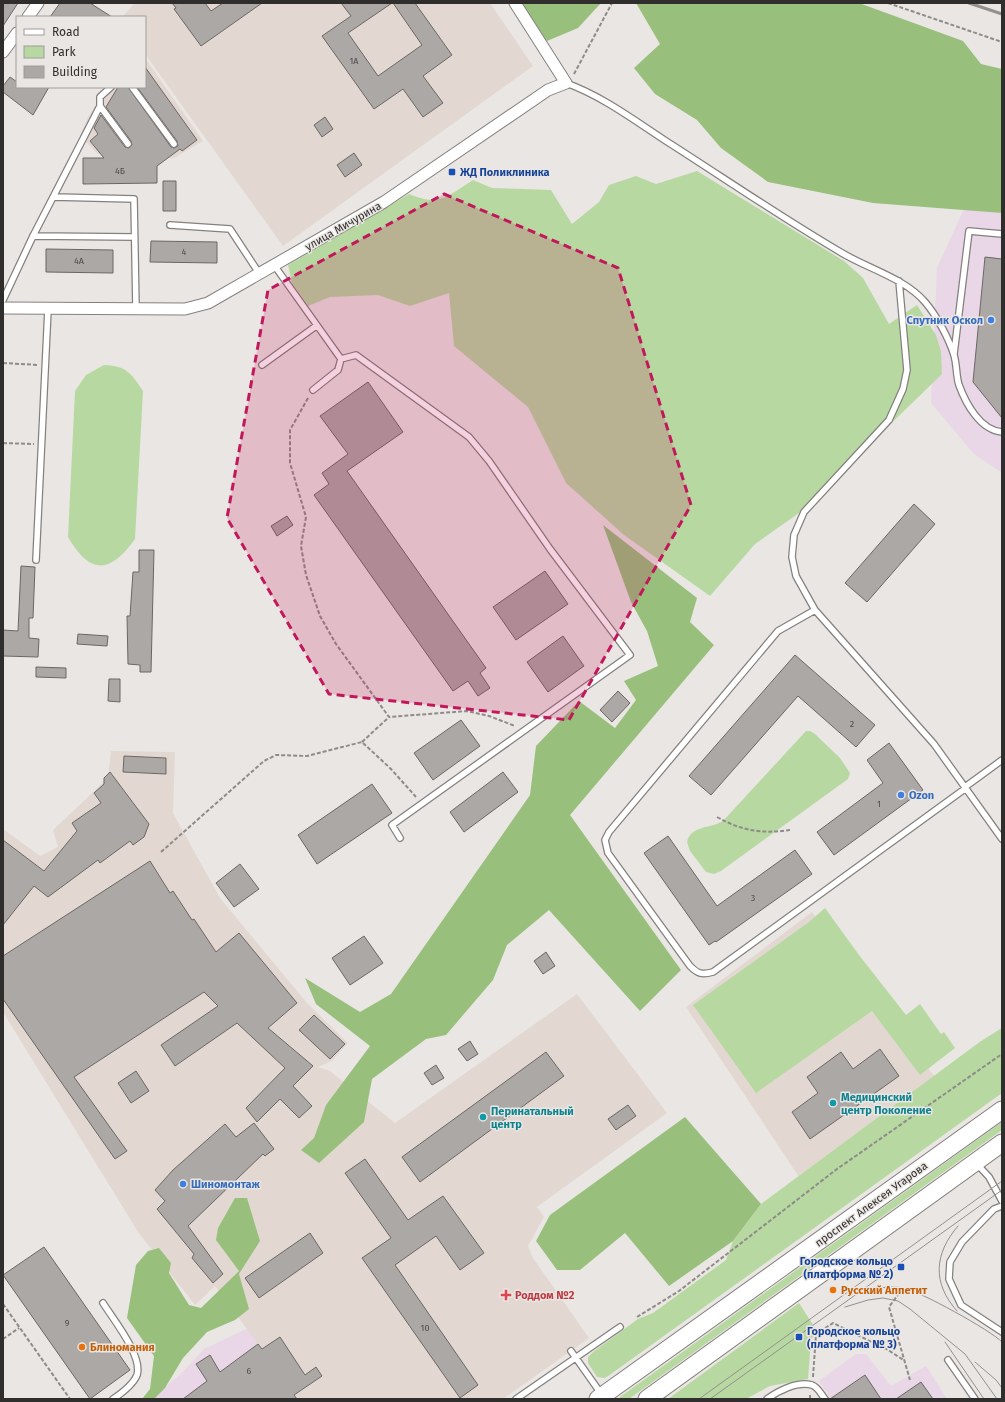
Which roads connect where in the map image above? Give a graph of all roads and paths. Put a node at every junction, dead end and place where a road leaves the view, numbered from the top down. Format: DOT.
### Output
graph roads {
  1 [pos="38,3"];
  2 [pos="515,3"];
  3 [pos="612,3"];
  4 [pos="888,3"];
  5 [pos="29,16"];
  6 [pos="16,34"];
  7 [pos="1002,42"];
  8 [pos="3,52"];
  9 [pos="566,83"];
  10 [pos="110,88"];
  11 [pos="133,88"];
  12 [pos="100,106"];
  13 [pos="128,144"];
  14 [pos="174,144"];
  15 [pos="54,197"];
  16 [pos="170,225"];
  17 [pos="1002,234"];
  18 [pos="32,236"];
  19 [pos="134,236"];
  20 [pos="274,264"];
  21 [pos="259,273"];
  22 [pos="899,281"];
  23 [pos="3,300"];
  24 [pos="3,308"];
  25 [pos="48,309"];
  26 [pos="136,310"];
  27 [pos="316,326"];
  28 [pos="954,357"];
  29 [pos="341,359"];
  30 [pos="3,363"];
  31 [pos="46,365"];
  32 [pos="262,365"];
  33 [pos="313,390"];
  34 [pos="1002,432"];
  35 [pos="3,443"];
  36 [pos="41,444"];
  37 [pos="36,560"];
  38 [pos="815,610"];
  39 [pos="389,717"];
  40 [pos="524,730"];
  41 [pos="362,742"];
  42 [pos="1002,760"];
  43 [pos="965,787"];
  44 [pos="422,804"];
  45 [pos="718,817"];
  46 [pos="790,830"];
  47 [pos="400,838"];
  48 [pos="1002,839"];
  49 [pos="161,852"];
  50 [pos="1002,1054"];
  51 [pos="1002,1110"];
  52 [pos="1002,1143"];
  53 [pos="976,1162"];
  54 [pos="1002,1201"];
  55 [pos="1002,1206"];
  56 [pos="903,1288"];
  57 [pos="103,1303"];
  58 [pos="3,1304"];
  59 [pos="637,1318"];
  60 [pos="620,1327"];
  61 [pos="19,1328"];
  62 [pos="1002,1332"];
  63 [pos="3,1338"];
  64 [pos="571,1351"];
  65 [pos="577,1358"];
  66 [pos="948,1360"];
  67 [pos="905,1361"];
  68 [pos="910,1380"];
  69 [pos="812,1385"];
  70 [pos="602,1398"];
  71 [pos="70,1399"];
  72 [pos="113,1399"];
  73 [pos="516,1399"];
  74 [pos="647,1399"];
  75 [pos="767,1399"];
  76 [pos="809,1399"];
  77 [pos="825,1399"];
  78 [pos="975,1399"];
  1 -- 5 [label="street"];
  2 -- 9 [label="street"];
  3 -- 9 [label="path"];
  4 -- 7 [label="path"];
  6 -- 8 [label="street"];
  9 -- 20 [label="street, улица Мичурина"];
  9 -- 22 [label="lane"];
  10 -- 12 [label="lane"];
  11 -- 14 [label="lane"];
  12 -- 13 [label="lane"];
  12 -- 15 [label="lane"];
  15 -- 18 [label="lane"];
  15 -- 19 [label="lane"];
  16 -- 21 [label="lane"];
  17 -- 28 [label="lane"];
  18 -- 19 [label="lane"];
  18 -- 23 [label="lane"];
  19 -- 26 [label="lane"];
  20 -- 21 [label="street, улица Мичурина"];
  20 -- 27 [label="lane"];
  21 -- 26 [label="street, улица Мичурина"];
  22 -- 28 [label="lane"];
  22 -- 38 [label="lane"];
  24 -- 25 [label="street, улица Мичурина"];
  25 -- 26 [label="street, улица Мичурина"];
  25 -- 31 [label="lane"];
  27 -- 29 [label="lane"];
  27 -- 32 [label="lane"];
  28 -- 34 [label="lane"];
  29 -- 33 [label="lane"];
  29 -- 40 [label="lane"];
  30 -- 31 [label="path"];
  31 -- 36 [label="lane"];
  33 -- 39 [label="path"];
  35 -- 36 [label="path"];
  36 -- 37 [label="lane"];
  38 -- 43 [label="lane"];
  38 -- 43 [label="lane"];
  39 -- 40 [label="path"];
  39 -- 41 [label="path"];
  40 -- 44 [label="lane"];
  41 -- 44 [label="path"];
  41 -- 49 [label="path"];
  42 -- 43 [label="lane"];
  43 -- 48 [label="lane"];
  44 -- 47 [label="lane"];
  45 -- 46 [label="path"];
  50 -- 59 [label="path"];
  51 -- 70 [label="main road, проспект Алексея Угарова"];
  52 -- 53 [label="main road"];
  53 -- 54 [label="lane"];
  53 -- 74 [label="main road"];
  55 -- 62 [label="lane"];
  56 -- 67 [label="path"];
  57 -- 72 [label="lane"];
  58 -- 61 [label="path"];
  60 -- 65 [label="lane"];
  61 -- 63 [label="path"];
  61 -- 71 [label="path"];
  64 -- 65 [label="lane"];
  65 -- 70 [label="lane"];
  65 -- 73 [label="lane"];
  66 -- 78 [label="lane"];
  67 -- 68 [label="path"];
  67 -- 69 [label="path"];
  69 -- 75 [label="lane"];
  69 -- 76 [label="path"];
  69 -- 77 [label="lane"];
}
